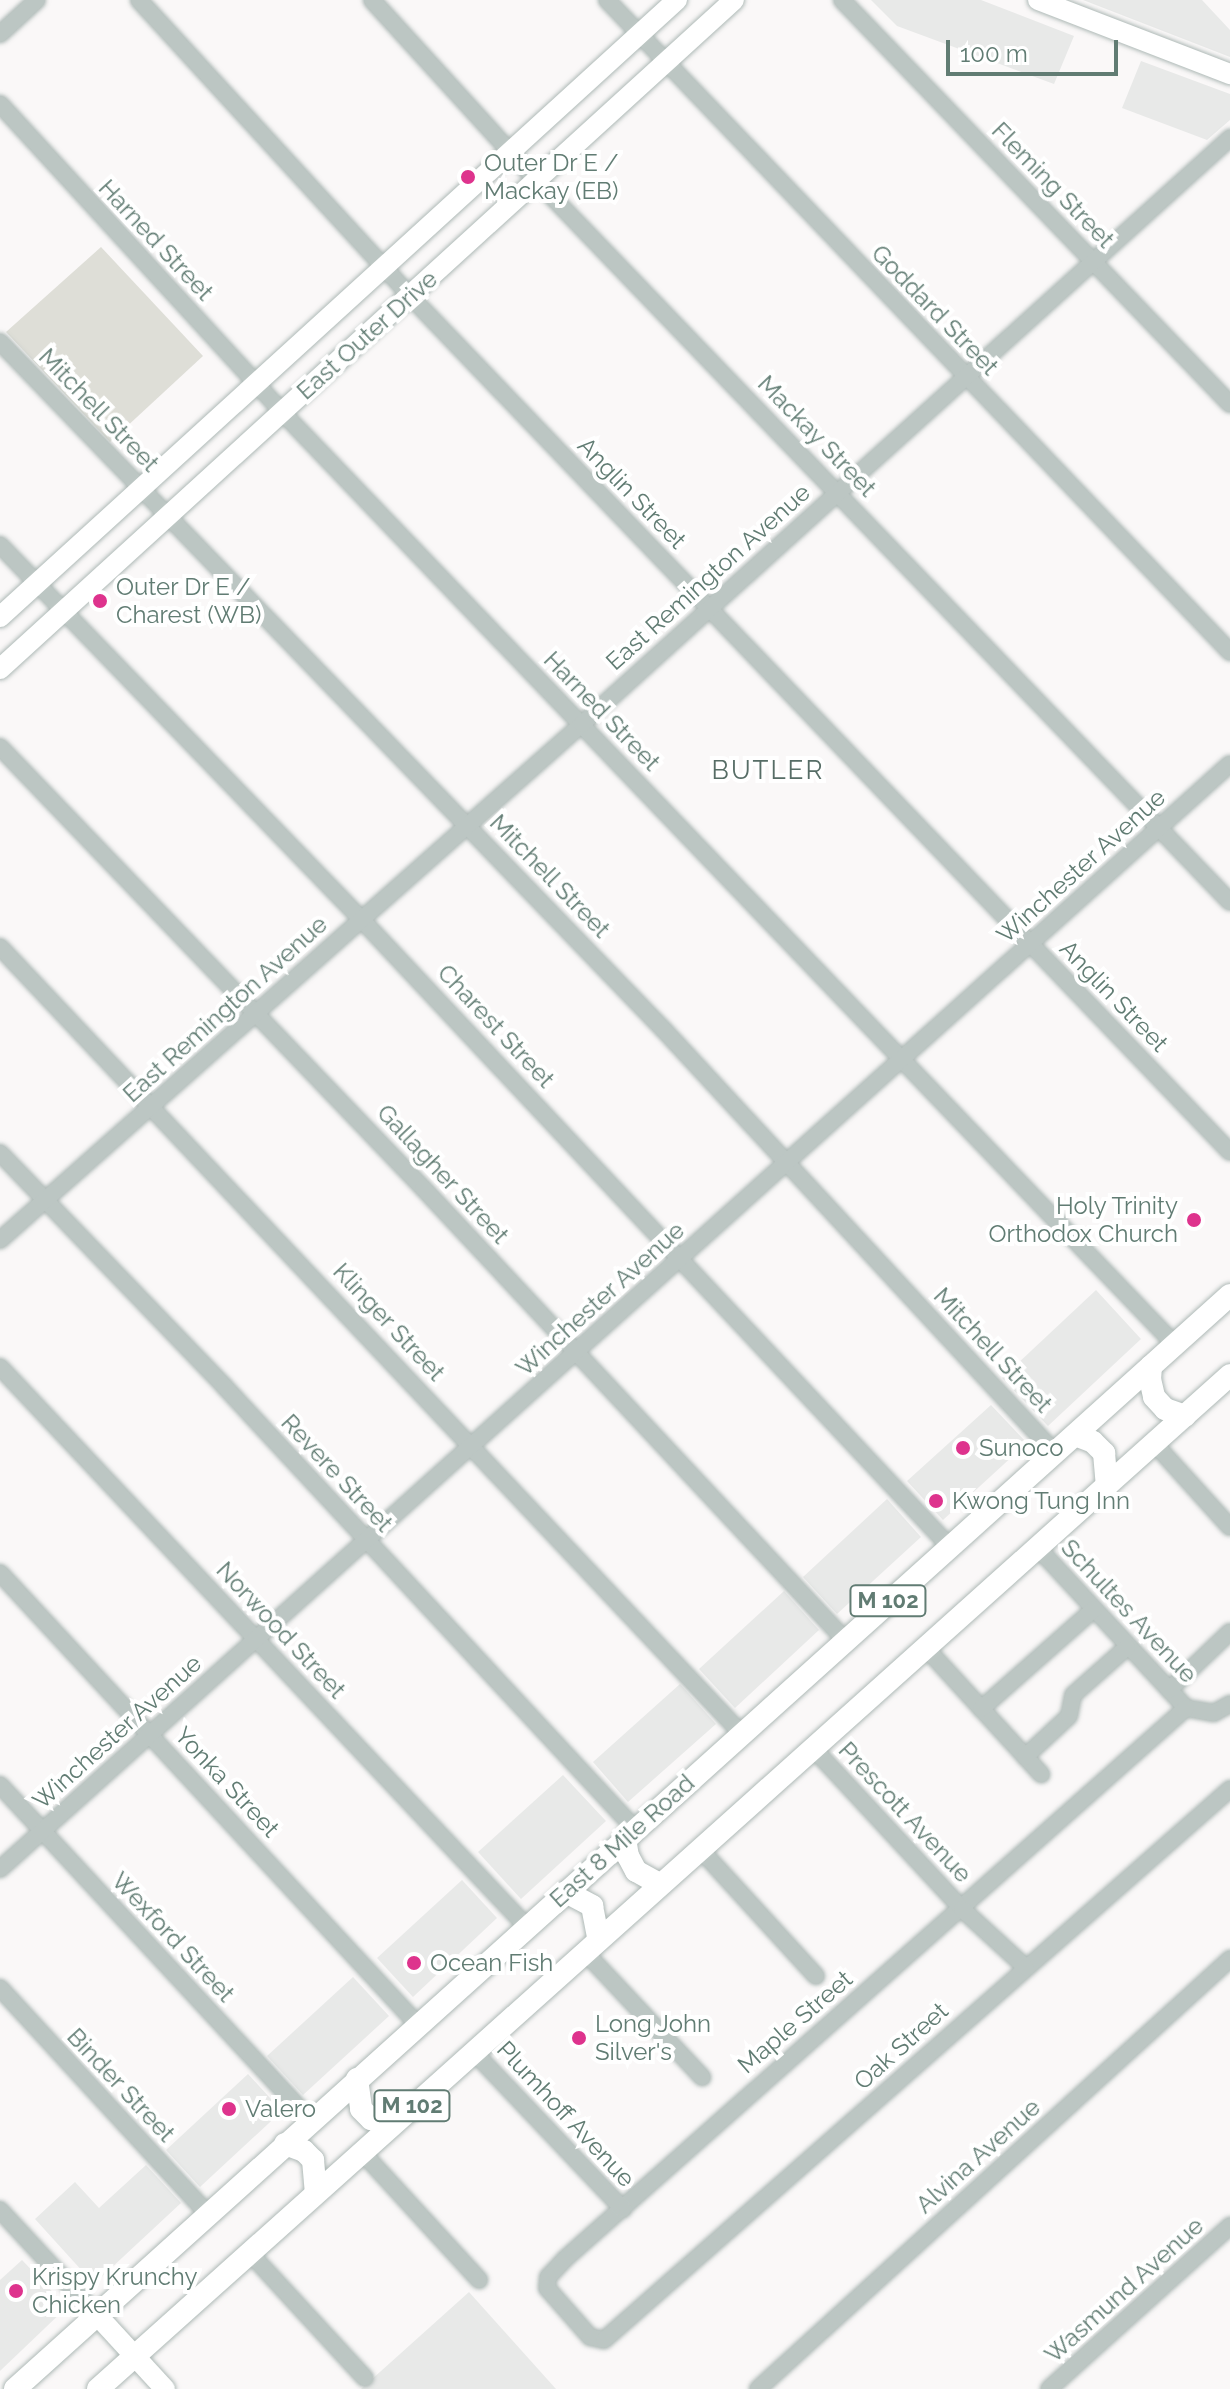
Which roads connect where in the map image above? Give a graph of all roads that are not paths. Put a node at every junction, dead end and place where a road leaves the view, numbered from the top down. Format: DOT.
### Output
graph roads {
  1 [pos="37,0"];
  2 [pos="139,0"];
  3 [pos="372,0"];
  4 [pos="607,0"];
  5 [pos="677,0"];
  6 [pos="734,0"];
  7 [pos="842,0"];
  8 [pos="1038,0"];
  9 [pos="0,34"];
  10 [pos="639,35"];
  11 [pos="665,63"];
  12 [pos="1230,74"];
  13 [pos="0,104"];
  14 [pos="1227,146"];
  15 [pos="510,152"];
  16 [pos="536,180"];
  17 [pos="1093,261"];
  18 [pos="384,268"];
  19 [pos="410,296"];
  20 [pos="0,342"];
  21 [pos="966,377"];
  22 [pos="256,384"];
  23 [pos="1230,404"];
  24 [pos="282,412"];
  25 [pos="141,489"];
  26 [pos="838,492"];
  27 [pos="170,514"];
  28 [pos="0,545"];
  29 [pos="37,583"];
  30 [pos="710,608"];
  31 [pos="65,611"];
  32 [pos="0,617"];
  33 [pos="1230,652"];
  34 [pos="0,669"];
  35 [pos="582,724"];
  36 [pos="0,747"];
  37 [pos="1230,764"];
  38 [pos="468,825"];
  39 [pos="1159,828"];
  40 [pos="1230,902"];
  41 [pos="362,920"];
  42 [pos="1031,943"];
  43 [pos="0,947"];
  44 [pos="256,1013"];
  45 [pos="903,1059"];
  46 [pos="151,1107"];
  47 [pos="1230,1152"];
  48 [pos="0,1153"];
  49 [pos="788,1163"];
  50 [pos="46,1200"];
  51 [pos="0,1240"];
  52 [pos="683,1258"];
  53 [pos="1230,1295"];
  54 [pos="1175,1345"];
  55 [pos="577,1352"];
  56 [pos="1151,1366"];
  57 [pos="0,1367"];
  58 [pos="1230,1375"];
  59 [pos="1185,1416"];
  60 [pos="1075,1435"];
  61 [pos="1154,1443"];
  62 [pos="472,1446"];
  63 [pos="1055,1453"];
  64 [pos="1107,1486"];
  65 [pos="1230,1527"];
  66 [pos="367,1540"];
  67 [pos="950,1547"];
  68 [pos="1038,1548"];
  69 [pos="0,1573"];
  70 [pos="1094,1609"];
  71 [pos="1230,1632"];
  72 [pos="256,1638"];
  73 [pos="845,1640"];
  74 [pos="1127,1647"];
  75 [pos="926,1648"];
  76 [pos="1169,1690"];
  77 [pos="1230,1704"];
  78 [pos="1186,1708"];
  79 [pos="981,1709"];
  80 [pos="150,1733"];
  81 [pos="741,1733"];
  82 [pos="813,1748"];
  83 [pos="1025,1757"];
  84 [pos="1041,1774"];
  85 [pos="0,1785"];
  86 [pos="1230,1789"];
  87 [pos="43,1831"];
  88 [pos="630,1834"];
  89 [pos="700,1849"];
  90 [pos="0,1869"];
  91 [pos="659,1884"];
  92 [pos="566,1892"];
  93 [pos="962,1909"];
  94 [pos="527,1927"];
  95 [pos="591,1944"];
  96 [pos="1230,1959"];
  97 [pos="1025,1967"];
  98 [pos="816,1976"];
  99 [pos="0,1988"];
  100 [pos="418,2025"];
  101 [pos="473,2051"];
  102 [pos="702,2077"];
  103 [pos="357,2079"];
  104 [pos="311,2121"];
  105 [pos="390,2126"];
  106 [pos="285,2144"];
  107 [pos="361,2151"];
  108 [pos="316,2192"];
  109 [pos="623,2209"];
  110 [pos="0,2210"];
  111 [pos="207,2213"];
  112 [pos="1230,2226"];
  113 [pos="249,2252"];
  114 [pos="479,2280"];
  115 [pos="96,2314"];
  116 [pos="604,2340"];
  117 [pos="134,2355"];
  118 [pos="365,2378"];
  119 [pos="15,2389"];
  120 [pos="98,2389"];
  121 [pos="165,2389"];
  122 [pos="758,2389"];
  123 [pos="1049,2389"];
  1 -- 9 [label="street"];
  2 -- 18 [label="street, Anglin Street"];
  3 -- 15 [label="street, Mackay Street"];
  4 -- 10 [label="street, Goddard Street"];
  5 -- 10 [label="main road, East Outer Drive"];
  6 -- 11 [label="main road, East Outer Drive"];
  7 -- 17 [label="street, Fleming Street"];
  8 -- 12 [label="main road"];
  10 -- 11 [label="street, Goddard Street"];
  10 -- 15 [label="main road, East Outer Drive"];
  11 -- 16 [label="main road, East Outer Drive"];
  11 -- 21 [label="street, Goddard Street"];
  13 -- 22 [label="street, Harned Street"];
  14 -- 17 [label="street, East Remington Avenue"];
  15 -- 16 [label="street, Mackay Street"];
  15 -- 18 [label="main road, East Outer Drive"];
  16 -- 19 [label="main road, East Outer Drive"];
  16 -- 26 [label="street, Mackay Street"];
  17 -- 21 [label="street, East Remington Avenue"];
  17 -- 23 [label="street, Fleming Street"];
  18 -- 19 [label="street, Anglin Street"];
  18 -- 22 [label="main road, East Outer Drive"];
  19 -- 24 [label="main road, East Outer Drive"];
  19 -- 30 [label="street, Anglin Street"];
  20 -- 25 [label="street, Mitchell Street"];
  21 -- 26 [label="street, East Remington Avenue"];
  21 -- 33 [label="street, Goddard Street"];
  22 -- 24 [label="street, Harned Street"];
  22 -- 25 [label="main road, East Outer Drive"];
  24 -- 27 [label="main road, East Outer Drive"];
  24 -- 35 [label="street, Harned Street"];
  25 -- 27 [label="street, Mitchell Street"];
  25 -- 29 [label="main road, East Outer Drive"];
  26 -- 30 [label="street, East Remington Avenue"];
  26 -- 39 [label="street, Mackay Street"];
  27 -- 31 [label="main road, East Outer Drive"];
  27 -- 38 [label="street, Mitchell Street"];
  28 -- 29 [label="street, Charest Street"];
  29 -- 31 [label="street, Charest Street"];
  29 -- 32 [label="main road, East Outer Drive"];
  30 -- 35 [label="street, East Remington Avenue"];
  30 -- 42 [label="street, Anglin Street"];
  31 -- 34 [label="main road, East Outer Drive"];
  31 -- 41 [label="street, Charest Street"];
  35 -- 38 [label="street, East Remington Avenue"];
  35 -- 45 [label="street, Harned Street"];
  36 -- 44 [label="street, Gallagher Street"];
  37 -- 39 [label="street, Winchester Avenue"];
  38 -- 41 [label="street, East Remington Avenue"];
  38 -- 49 [label="street, Mitchell Street"];
  39 -- 40 [label="street, Mackay Street"];
  39 -- 42 [label="street, Winchester Avenue"];
  41 -- 44 [label="street, East Remington Avenue"];
  41 -- 52 [label="street, Charest Street"];
  42 -- 45 [label="street, Winchester Avenue"];
  42 -- 47 [label="street, Anglin Street"];
  43 -- 46 [label="street, Klinger Street"];
  44 -- 46 [label="street, East Remington Avenue"];
  44 -- 55 [label="street, Gallagher Street"];
  45 -- 49 [label="street, Winchester Avenue"];
  45 -- 54 [label="street, Harned Street"];
  46 -- 50 [label="street, East Remington Avenue"];
  46 -- 62 [label="street, Klinger Street"];
  48 -- 50 [label="street, Revere Street"];
  49 -- 52 [label="street, Winchester Avenue"];
  49 -- 63 [label="street, Mitchell Street"];
  50 -- 51 [label="street, East Remington Avenue"];
  50 -- 66 [label="street, Revere Street"];
  52 -- 55 [label="street, Winchester Avenue"];
  52 -- 67 [label="street, Charest Street"];
  53 -- 54 [label="highway, East 8 Mile Road / M 102"];
  54 -- 56 [label="highway, East 8 Mile Road / M 102"];
  55 -- 62 [label="street, Winchester Avenue"];
  55 -- 73 [label="street, Gallagher Street"];
  56 -- 59 [label="highway"];
  56 -- 60 [label="highway, East 8 Mile Road / M 102"];
  57 -- 72 [label="street, Norwood Street"];
  58 -- 59 [label="highway, M 102"];
  59 -- 61 [label="highway, M 102"];
  60 -- 63 [label="highway, East 8 Mile Road / M 102"];
  60 -- 64 [label="highway"];
  61 -- 64 [label="highway, M 102"];
  61 -- 65 [label="street"];
  62 -- 66 [label="street, Winchester Avenue"];
  62 -- 81 [label="street, Klinger Street"];
  63 -- 67 [label="highway, East 8 Mile Road / M 102"];
  64 -- 68 [label="highway, M 102"];
  66 -- 72 [label="street, Winchester Avenue"];
  66 -- 88 [label="street, Revere Street"];
  67 -- 73 [label="highway, East 8 Mile Road / M 102"];
  68 -- 70 [label="street, Schultes Avenue"];
  68 -- 75 [label="highway, M 102"];
  69 -- 80 [label="street, Yonka Street"];
  70 -- 74 [label="street, Schultes Avenue"];
  70 -- 79 [label="street"];
  71 -- 76 [label="street"];
  72 -- 80 [label="street, Winchester Avenue"];
  72 -- 94 [label="street, Norwood Street"];
  73 -- 81 [label="highway, East 8 Mile Road / M 102"];
  74 -- 76 [label="street, Schultes Avenue"];
  74 -- 83 [label="street"];
  75 -- 79 [label="street"];
  75 -- 82 [label="highway, M 102"];
  76 -- 78 [label="street, Schultes Avenue"];
  77 -- 78 [label="street"];
  78 -- 93 [label="street, Maple Street"];
  79 -- 83 [label="street"];
  80 -- 87 [label="street, Winchester Avenue"];
  80 -- 100 [label="street, Yonka Street"];
  81 -- 88 [label="highway, East 8 Mile Road / M 102"];
  82 -- 89 [label="highway, M 102"];
  82 -- 93 [label="street, Prescott Avenue"];
  83 -- 84 [label="street"];
  85 -- 87 [label="street, Wexford Street"];
  86 -- 97 [label="street, Oak Street"];
  87 -- 90 [label="street, Winchester Avenue"];
  87 -- 104 [label="street, Wexford Street"];
  88 -- 91 [label="highway"];
  88 -- 92 [label="highway, East 8 Mile Road / M 102"];
  89 -- 91 [label="highway, M 102"];
  89 -- 98 [label="street"];
  91 -- 95 [label="highway, M 102"];
  92 -- 94 [label="highway, East 8 Mile Road / M 102"];
  92 -- 95 [label="highway"];
  93 -- 97 [label="street, Prescott Avenue"];
  93 -- 109 [label="street, Maple Street"];
  94 -- 100 [label="highway, East 8 Mile Road / M 102"];
  95 -- 101 [label="highway, M 102"];
  95 -- 102 [label="street"];
  96 -- 122 [label="street, Alvina Avenue"];
  97 -- 116 [label="street, Oak Street"];
  99 -- 111 [label="street, Binder Street"];
  100 -- 103 [label="highway, East 8 Mile Road / M 102"];
  101 -- 105 [label="highway, M 102"];
  101 -- 109 [label="street, Plumhoff Avenue"];
  103 -- 104 [label="highway, East 8 Mile Road / M 102"];
  103 -- 105 [label="highway"];
  104 -- 106 [label="highway, East 8 Mile Road / M 102"];
  105 -- 107 [label="highway, M 102"];
  106 -- 108 [label="highway"];
  106 -- 111 [label="highway, East 8 Mile Road / M 102"];
  107 -- 108 [label="highway, M 102"];
  107 -- 114 [label="street"];
  108 -- 113 [label="highway, M 102"];
  109 -- 116 [label="street, Maple Street"];
  110 -- 115 [label="street"];
  111 -- 115 [label="highway, East 8 Mile Road / M 102"];
  112 -- 123 [label="street, Wasmund Avenue"];
  113 -- 117 [label="highway, M 102"];
  113 -- 118 [label="street"];
  115 -- 117 [label="main road"];
  115 -- 119 [label="highway, East 8 Mile Road / M 102"];
  117 -- 120 [label="highway, M 102"];
  117 -- 121 [label="main road"];
}
